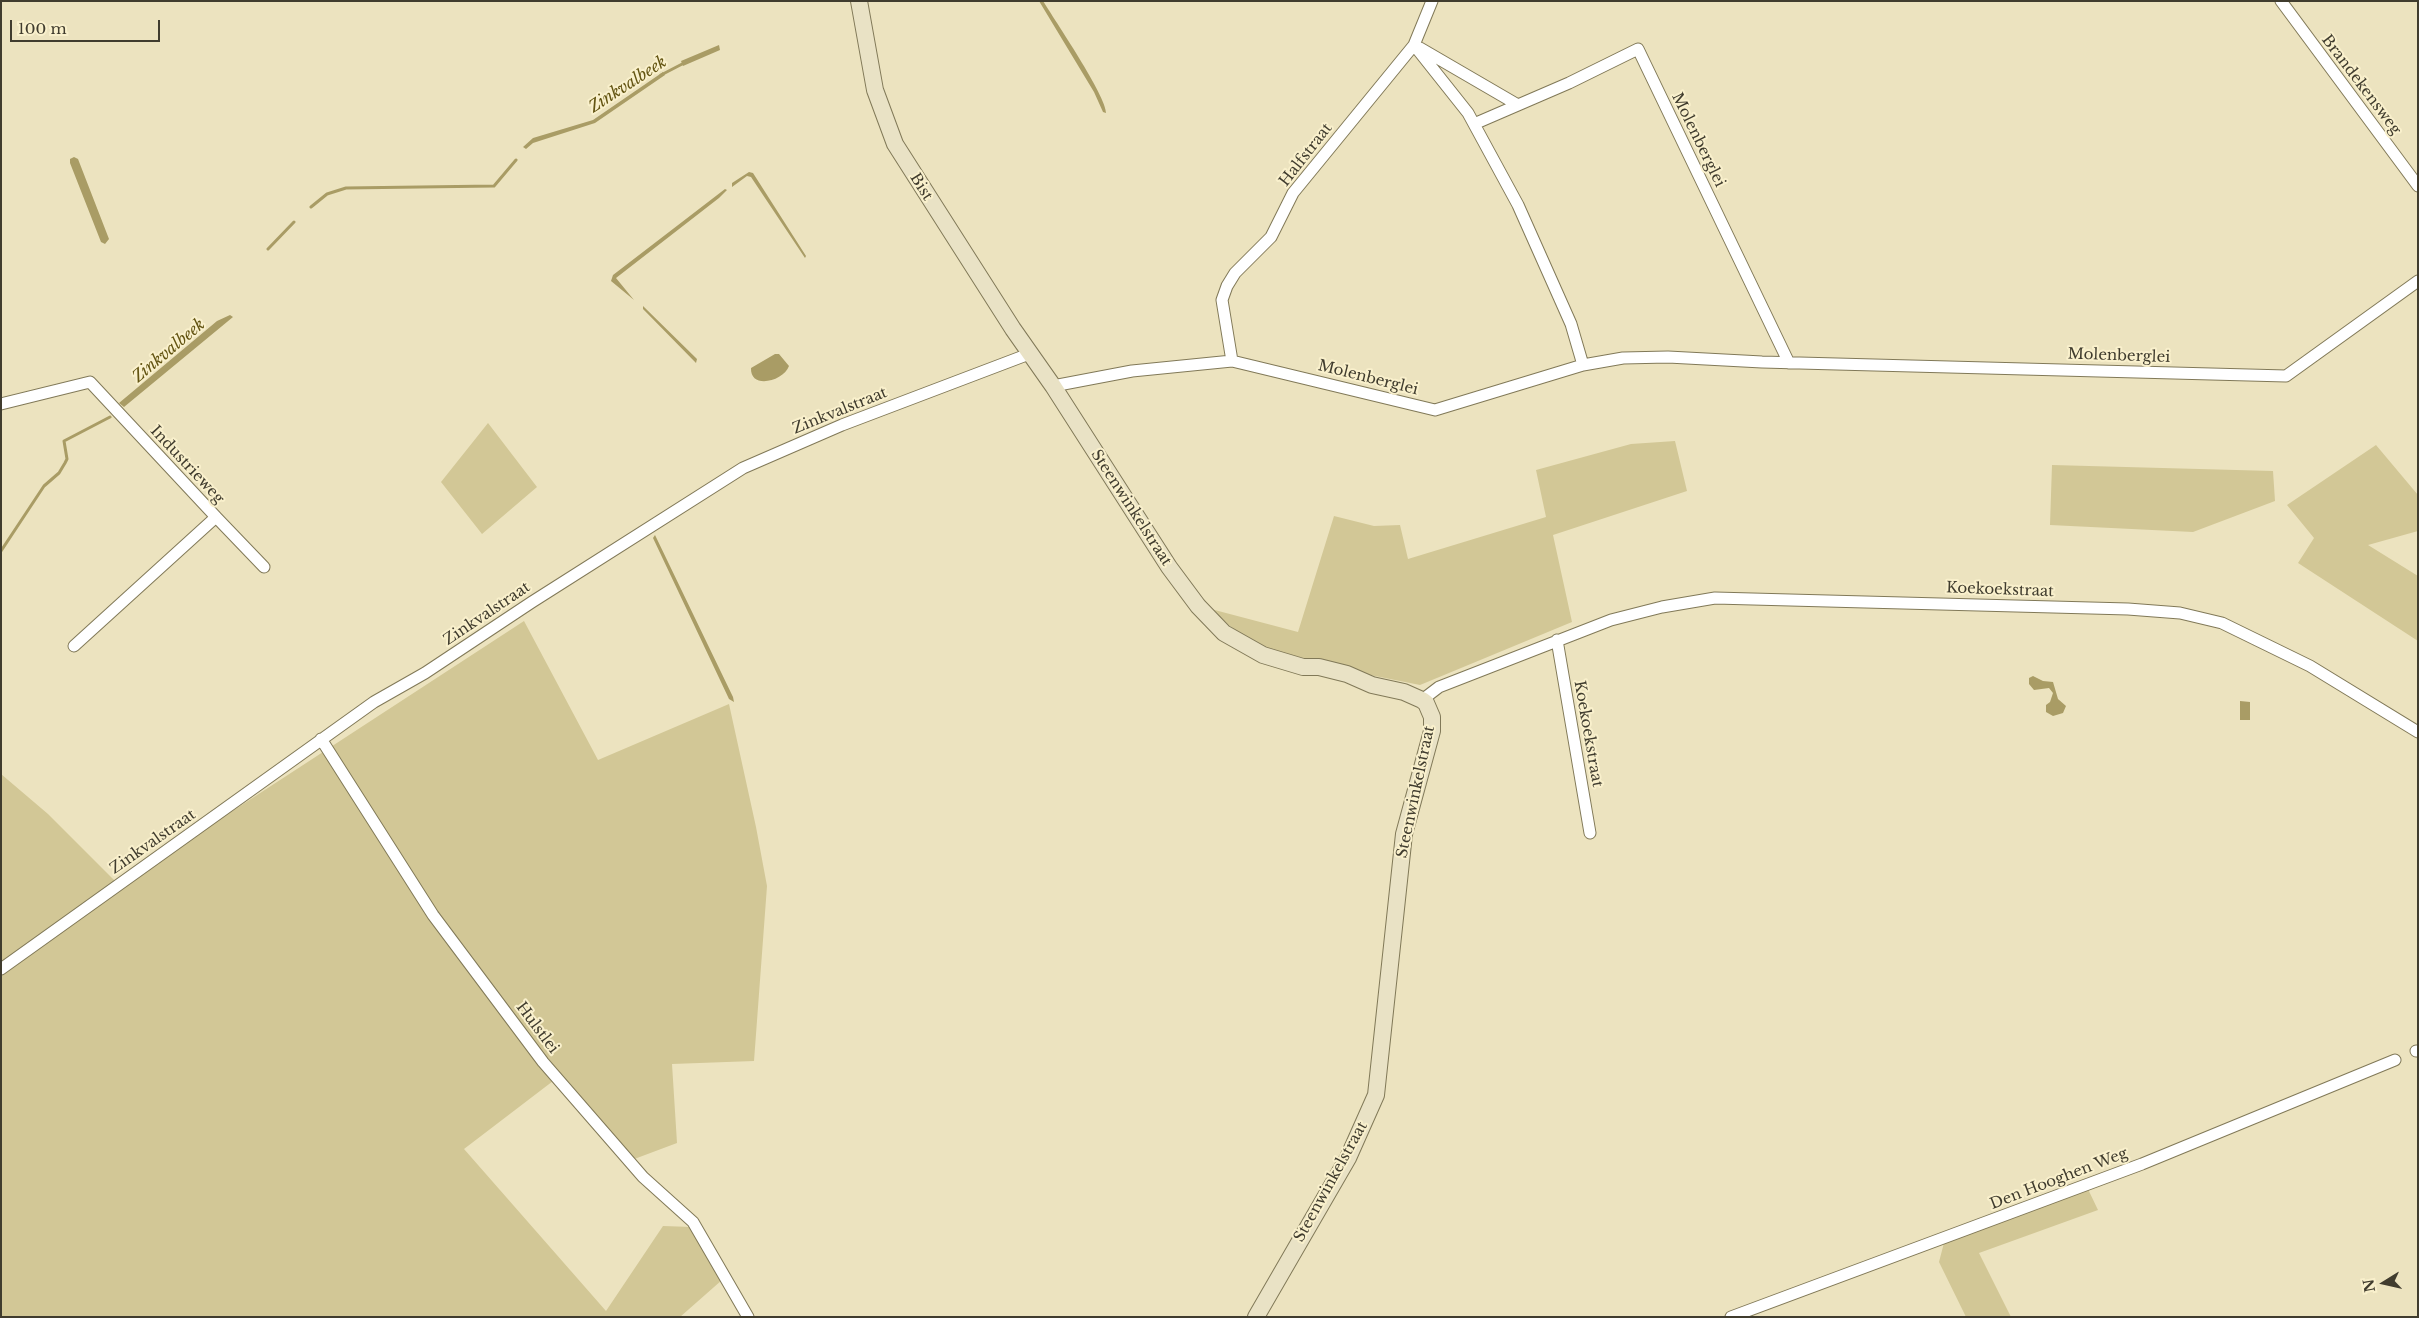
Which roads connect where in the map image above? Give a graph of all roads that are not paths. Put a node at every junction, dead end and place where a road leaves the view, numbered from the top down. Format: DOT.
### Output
graph roads {
  1 [pos="859,1"];
  2 [pos="1432,1"];
  3 [pos="2281,1"];
  4 [pos="1414,45"];
  5 [pos="1518,105"];
  6 [pos="1474,124"];
  7 [pos="2418,186"];
  8 [pos="2418,281"];
  9 [pos="1030,354"];
  10 [pos="1232,360"];
  11 [pos="1789,363"];
  12 [pos="1582,365"];
  13 [pos="1053,386"];
  14 [pos="1,404"];
  15 [pos="216,516"];
  16 [pos="264,567"];
  17 [pos="1557,640"];
  18 [pos="74,646"];
  19 [pos="1422,700"];
  20 [pos="2418,732"];
  21 [pos="322,739"];
  22 [pos="1590,833"];
  23 [pos="1,969"];
  24 [pos="2395,1060"];
  25 [pos="748,1317"];
  26 [pos="1256,1317"];
  27 [pos="1731,1317"];
  1 -- 9 [label="street, Bist"];
  2 -- 4 [label="street, Halfstraat"];
  3 -- 7 [label="street, Brandekensweg"];
  4 -- 5 [label="street"];
  4 -- 6 [label="street"];
  4 -- 10 [label="street, Halfstraat"];
  5 -- 6 [label="street, Molenberglei"];
  5 -- 11 [label="street, Molenberglei"];
  6 -- 12 [label="street"];
  8 -- 11 [label="street, Molenberglei"];
  9 -- 13 [label="street, Steenwinkelstraat"];
  9 -- 21 [label="street, Zinkvalstraat"];
  10 -- 12 [label="street, Molenberglei"];
  10 -- 13 [label="street"];
  11 -- 12 [label="street, Molenberglei"];
  13 -- 19 [label="street, Steenwinkelstraat"];
  14 -- 15 [label="street, Industrieweg"];
  15 -- 16 [label="street"];
  15 -- 18 [label="street, Industrieweg"];
  17 -- 19 [label="street, Koekoekstraat"];
  17 -- 20 [label="street, Koekoekstraat"];
  17 -- 22 [label="street, Koekoekstraat"];
  19 -- 26 [label="street, Steenwinkelstraat"];
  21 -- 23 [label="street, Zinkvalstraat"];
  21 -- 25 [label="street, Hulstlei"];
  24 -- 27 [label="street, Den Hooghen Weg"];
}
